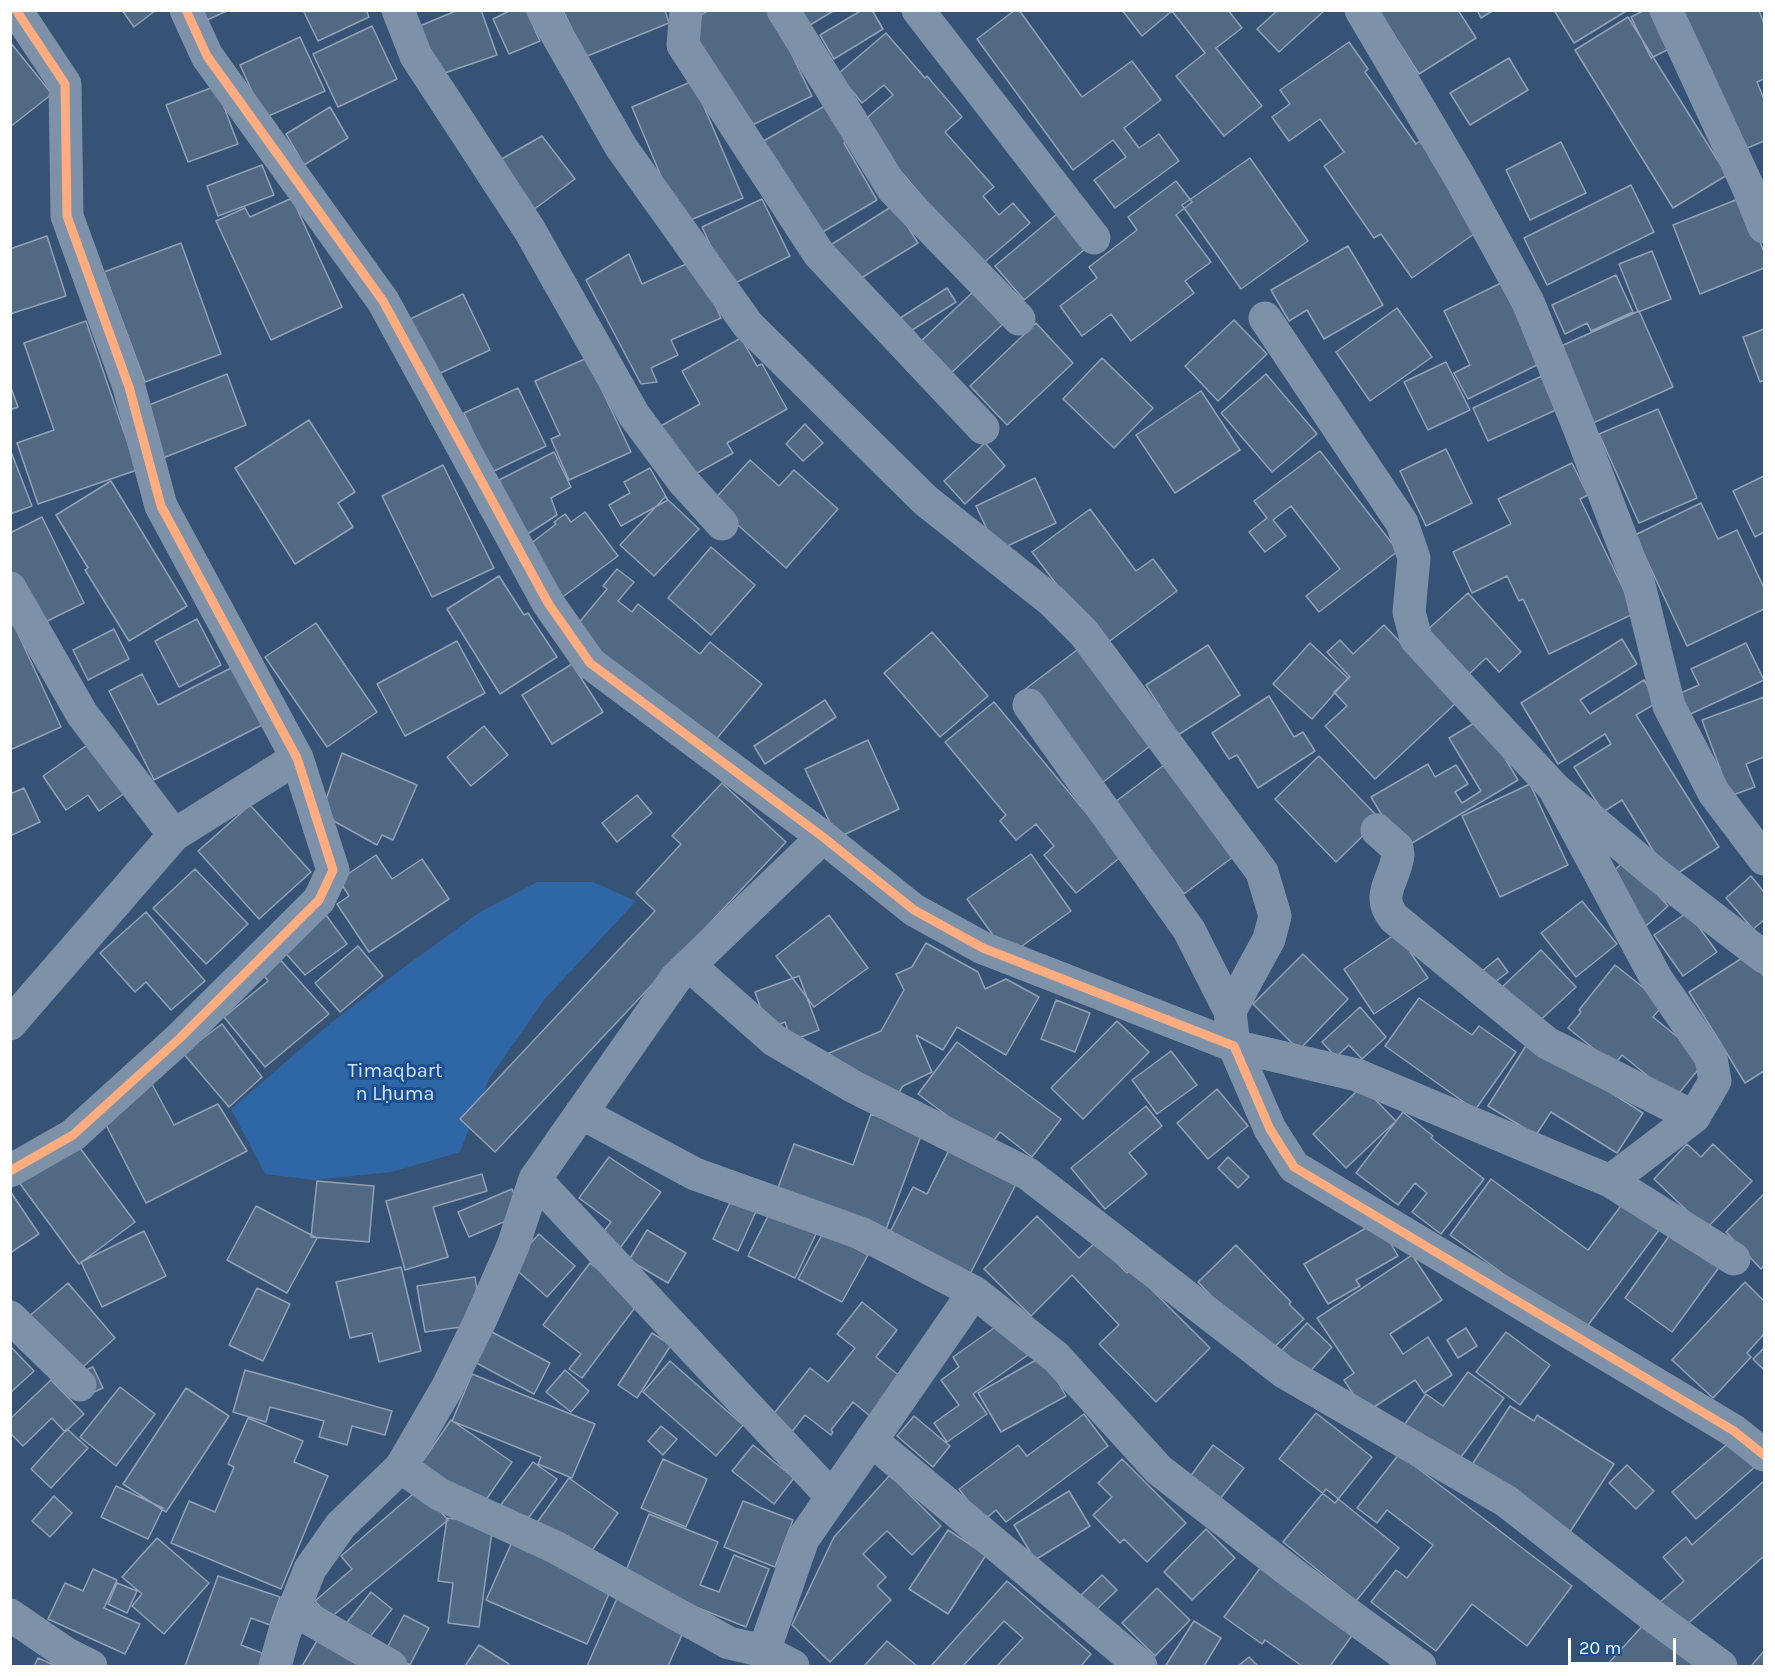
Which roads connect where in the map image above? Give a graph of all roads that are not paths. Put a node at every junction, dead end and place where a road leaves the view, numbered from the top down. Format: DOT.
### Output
graph roads {
  1 [pos="15,10"];
  2 [pos="186,10"];
  3 [pos="398,10"];
  4 [pos="543,10"];
  5 [pos="686,10"];
  6 [pos="783,10"];
  7 [pos="918,10"];
  8 [pos="1361,10"];
  9 [pos="1666,10"];
  10 [pos="1764,227"];
  11 [pos="1094,238"];
  12 [pos="1265,318"];
  13 [pos="1019,319"];
  14 [pos="983,428"];
  15 [pos="722,524"];
  16 [pos="10,588"];
  17 [pos="1029,705"];
  18 [pos="297,758"];
  19 [pos="1554,788"];
  20 [pos="1377,830"];
  21 [pos="174,835"];
  22 [pos="822,837"];
  23 [pos="1764,859"];
  24 [pos="1764,957"];
  25 [pos="689,965"];
  26 [pos="1230,1011"];
  27 [pos="10,1024"];
  28 [pos="1234,1046"];
  29 [pos="581,1113"];
  30 [pos="1694,1117"];
  31 [pos="10,1171"];
  32 [pos="535,1179"];
  33 [pos="1610,1181"];
  34 [pos="1734,1259"];
  35 [pos="974,1292"];
  36 [pos="10,1317"];
  37 [pos="80,1385"];
  38 [pos="871,1440"];
  39 [pos="1764,1455"];
  40 [pos="401,1467"];
  41 [pos="832,1497"];
  42 [pos="294,1610"];
  43 [pos="10,1615"];
  44 [pos="764,1651"];
  45 [pos="91,1666"];
  46 [pos="275,1666"];
  47 [pos="391,1666"];
  48 [pos="793,1666"];
  49 [pos="1141,1666"];
  50 [pos="1420,1666"];
  51 [pos="1721,1666"];
  1 -- 18 [label="street"];
  2 -- 22 [label="street"];
  3 -- 15 [label="street"];
  4 -- 26 [label="street"];
  5 -- 14 [label="street"];
  6 -- 13 [label="street"];
  7 -- 11 [label="street"];
  8 -- 23 [label="street"];
  9 -- 10 [label="street"];
  12 -- 19 [label="street"];
  16 -- 21 [label="street"];
  17 -- 26 [label="street"];
  18 -- 21 [label="street"];
  18 -- 31 [label="street"];
  19 -- 24 [label="street"];
  19 -- 30 [label="street"];
  20 -- 30 [label="street"];
  21 -- 27 [label="street"];
  22 -- 25 [label="street"];
  22 -- 28 [label="street"];
  25 -- 29 [label="street"];
  25 -- 51 [label="street"];
  26 -- 28 [label="street"];
  28 -- 33 [label="street"];
  28 -- 39 [label="street"];
  29 -- 32 [label="street"];
  29 -- 35 [label="street"];
  30 -- 33 [label="street"];
  32 -- 40 [label="street"];
  32 -- 41 [label="street"];
  33 -- 34 [label="street"];
  35 -- 38 [label="street"];
  35 -- 50 [label="street"];
  36 -- 37 [label="street"];
  38 -- 41 [label="street"];
  38 -- 49 [label="street"];
  40 -- 42 [label="street"];
  40 -- 44 [label="street"];
  41 -- 44 [label="street"];
  42 -- 46 [label="street"];
  42 -- 47 [label="street"];
  43 -- 45 [label="street"];
  44 -- 48 [label="street"];
}
